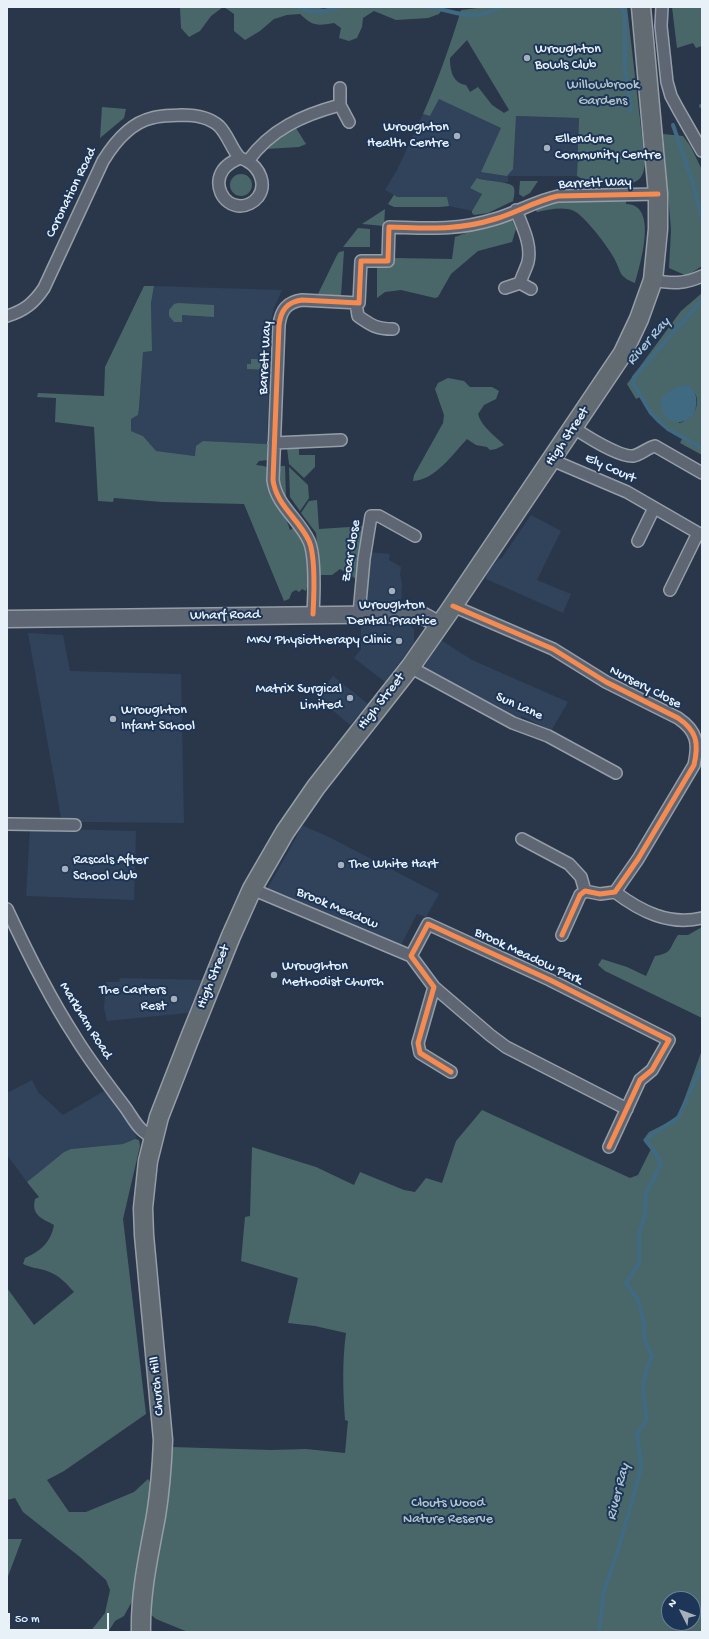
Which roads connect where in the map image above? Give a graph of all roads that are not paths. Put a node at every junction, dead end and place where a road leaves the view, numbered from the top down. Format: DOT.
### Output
graph roads {
  1 [pos="641,7"];
  2 [pos="662,7"];
  3 [pos="340,88"];
  4 [pos="340,105"];
  5 [pos="349,122"];
  6 [pos="702,151"];
  7 [pos="658,194"];
  8 [pos="516,210"];
  9 [pos="702,276"];
  10 [pos="653,280"];
  11 [pos="520,283"];
  12 [pos="505,288"];
  13 [pos="531,289"];
  14 [pos="356,303"];
  15 [pos="7,316"];
  16 [pos="392,329"];
  17 [pos="574,428"];
  18 [pos="341,440"];
  19 [pos="274,443"];
  20 [pos="552,460"];
  21 [pos="702,473"];
  22 [pos="654,508"];
  23 [pos="415,536"];
  24 [pos="638,540"];
  25 [pos="670,590"];
  26 [pos="453,606"];
  27 [pos="313,614"];
  28 [pos="359,614"];
  29 [pos="7,619"];
  30 [pos="440,625"];
  31 [pos="410,667"];
  32 [pos="698,730"];
  33 [pos="616,772"];
  34 [pos="7,824"];
  35 [pos="74,825"];
  36 [pos="522,838"];
  37 [pos="252,889"];
  38 [pos="585,891"];
  39 [pos="615,892"];
  40 [pos="7,909"];
  41 [pos="702,918"];
  42 [pos="562,935"];
  43 [pos="411,956"];
  44 [pos="434,987"];
  45 [pos="452,1072"];
  46 [pos="626,1109"];
  47 [pos="152,1141"];
  48 [pos="609,1147"];
  49 [pos="138,1631"];
  1 -- 7 [label="main road, High Street"];
  2 -- 6 [label="street"];
  3 -- 4 [label="street"];
  4 -- 5 [label="street"];
  4 -- 15 [label="street, Coronation Road"];
  7 -- 8 [label="street, Barrett Way"];
  7 -- 10 [label="main road, High Street"];
  8 -- 11 [label="street"];
  8 -- 14 [label="street, Barrett Way"];
  9 -- 10 [label="street"];
  10 -- 17 [label="main road, High Street"];
  11 -- 12 [label="street"];
  11 -- 13 [label="street"];
  14 -- 16 [label="street"];
  14 -- 19 [label="street, Barrett Way"];
  17 -- 20 [label="main road, High Street"];
  17 -- 21 [label="street"];
  18 -- 19 [label="street"];
  19 -- 27 [label="street, Barrett Way"];
  20 -- 22 [label="street, Ely Court"];
  20 -- 26 [label="main road, High Street"];
  22 -- 24 [label="street"];
  22 -- 25 [label="street, Ely Court"];
  23 -- 28 [label="street, Zoar Close"];
  26 -- 30 [label="main road, High Street"];
  26 -- 32 [label="street, Nursery Close"];
  27 -- 28 [label="main road, Wharf Road"];
  27 -- 29 [label="main road, Wharf Road"];
  28 -- 30 [label="main road, Wharf Road"];
  30 -- 31 [label="main road, High Street"];
  31 -- 33 [label="street, Sun Lane"];
  31 -- 37 [label="main road, High Street"];
  32 -- 39 [label="street, Nursery Close"];
  34 -- 35 [label="street"];
  36 -- 38 [label="street"];
  37 -- 43 [label="street, Brook Meadow"];
  37 -- 47 [label="main road, High Street"];
  38 -- 39 [label="street"];
  38 -- 42 [label="street"];
  39 -- 41 [label="street"];
  40 -- 47 [label="street, Markham Road"];
  43 -- 44 [label="street"];
  43 -- 46 [label="street, Brook Meadow Park"];
  44 -- 45 [label="street"];
  44 -- 46 [label="street"];
  46 -- 48 [label="street, Brook Meadow Park"];
  47 -- 49 [label="main road, Church Hill"];
}
